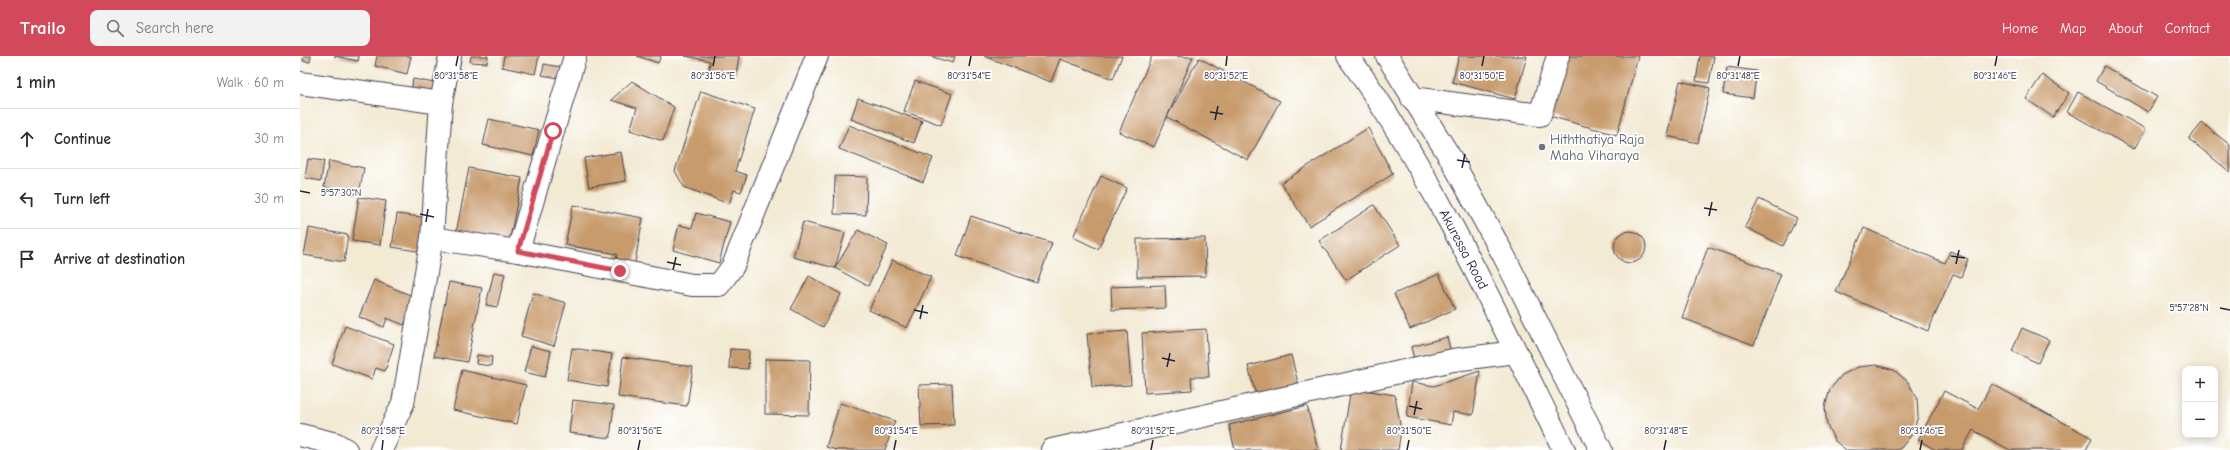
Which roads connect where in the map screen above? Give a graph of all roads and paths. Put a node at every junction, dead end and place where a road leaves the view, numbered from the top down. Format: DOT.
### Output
graph roads {
  1 [pos="450,56"];
  2 [pos="575,56"];
  3 [pos="816,56"];
  4 [pos="1348,56"];
  5 [pos="1387,56"];
  6 [pos="1558,56"];
  7 [pos="300,83"];
  8 [pos="1412,98"];
  9 [pos="441,103"];
  10 [pos="432,238"];
  11 [pos="518,251"];
  12 [pos="1516,352"];
  13 [pos="300,435"];
  14 [pos="346,450"];
  15 [pos="381,450"];
  16 [pos="1052,450"];
  17 [pos="1564,450"];
  18 [pos="1601,450"];
  1 -- 9 [label="main road"];
  2 -- 11 [label="main road"];
  3 -- 11 [label="main road"];
  4 -- 12 [label="main road, Akuressa Road"];
  5 -- 8 [label="main road"];
  6 -- 8 [label="main road"];
  7 -- 9 [label="main road"];
  8 -- 18 [label="main road"];
  9 -- 10 [label="main road"];
  10 -- 11 [label="main road"];
  10 -- 15 [label="main road"];
  12 -- 16 [label="main road"];
  12 -- 17 [label="main road, Akuressa Road"];
  13 -- 14 [label="main road"];
}
